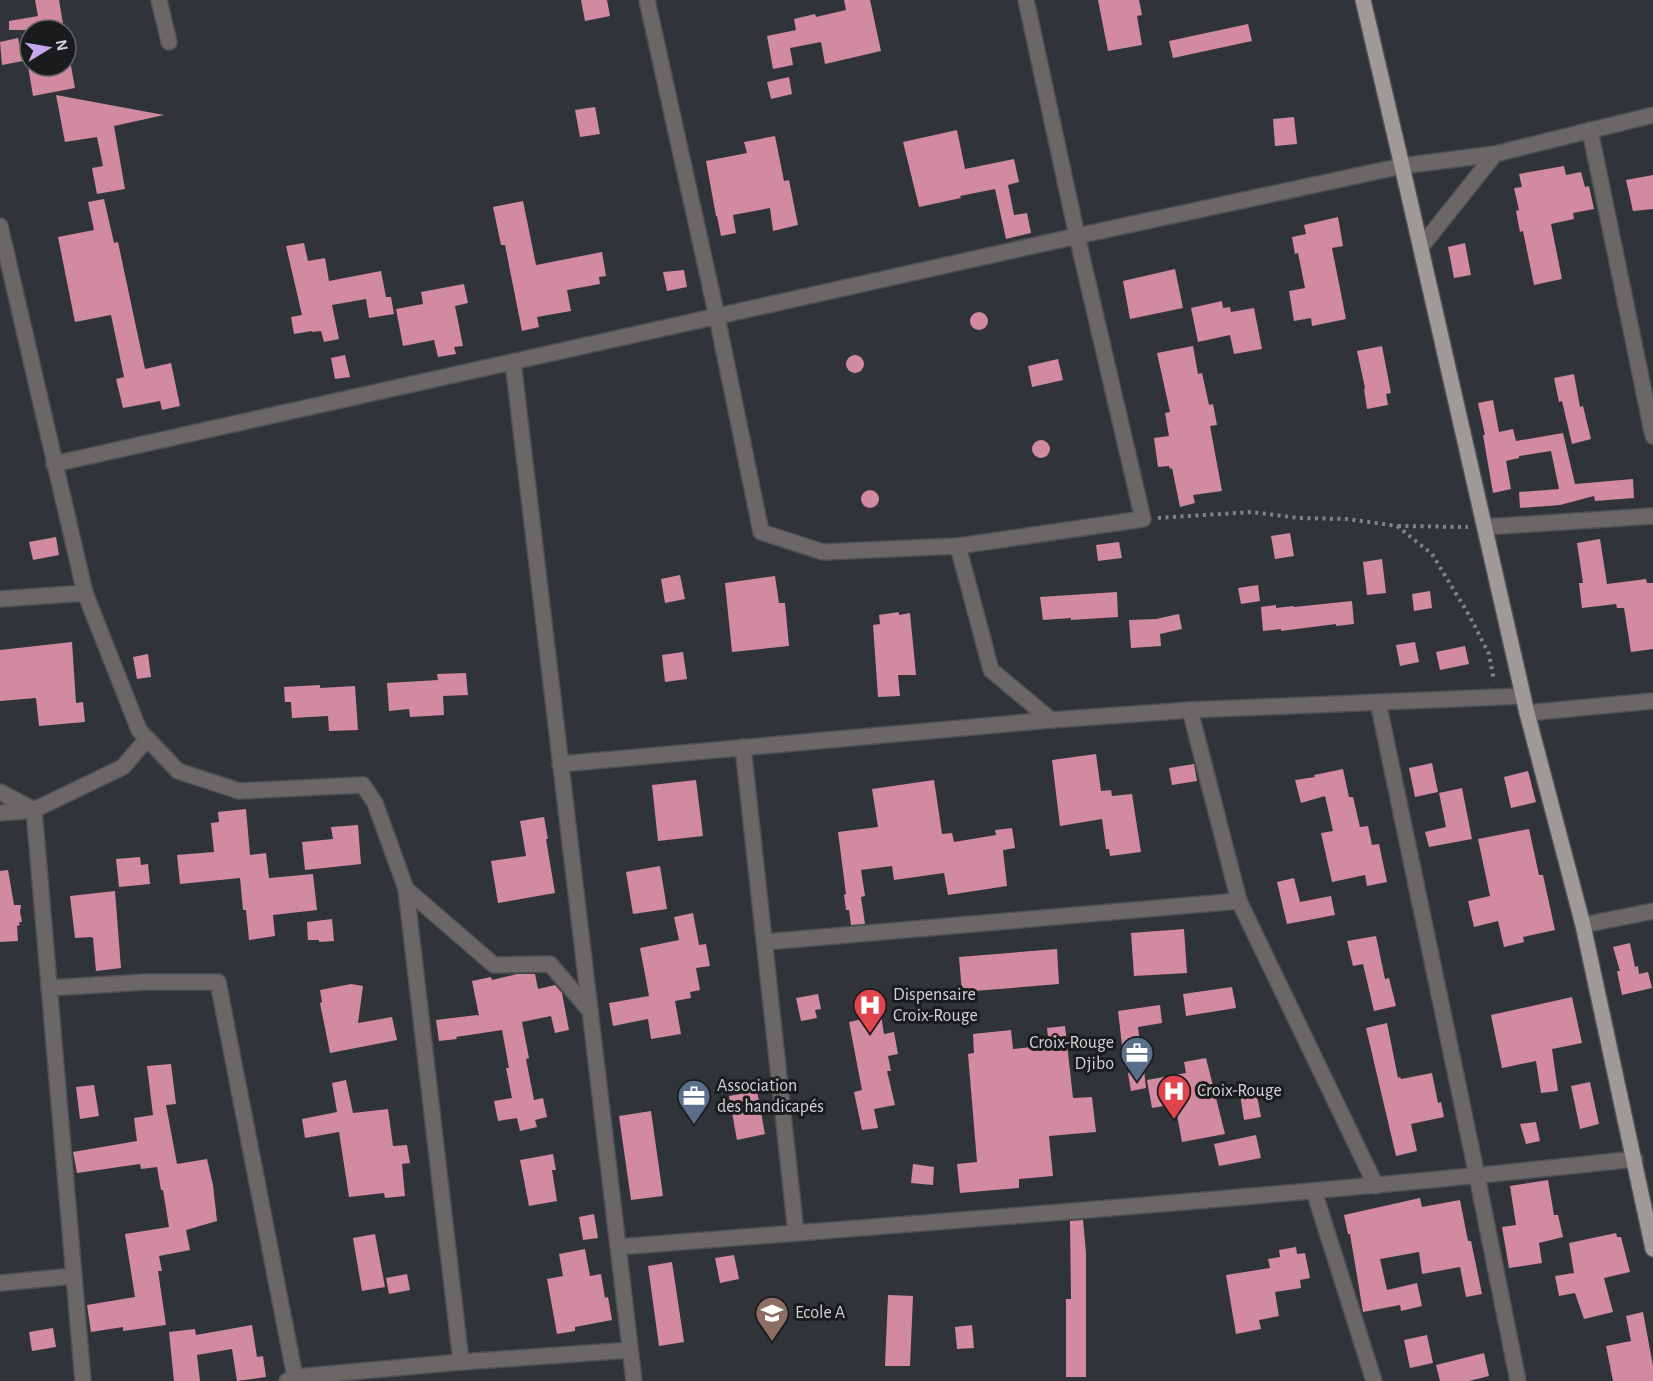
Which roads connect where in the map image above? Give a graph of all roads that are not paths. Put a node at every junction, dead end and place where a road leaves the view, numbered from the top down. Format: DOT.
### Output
graph roads {
  1 [pos="159,0"];
  2 [pos="647,0"];
  3 [pos="1026,0"];
  4 [pos="1363,0"];
  5 [pos="169,42"];
  6 [pos="1653,115"];
  7 [pos="1590,130"];
  8 [pos="1495,154"];
  9 [pos="1402,166"];
  10 [pos="0,226"];
  11 [pos="1077,236"];
  12 [pos="1421,248"];
  13 [pos="717,317"];
  14 [pos="513,362"];
  15 [pos="1653,436"];
  16 [pos="54,464"];
  17 [pos="1653,516"];
  18 [pos="1485,527"];
  19 [pos="958,546"];
  20 [pos="85,593"];
  21 [pos="0,599"];
  22 [pos="1523,696"];
  23 [pos="1653,700"];
  24 [pos="1378,702"];
  25 [pos="1190,710"];
  26 [pos="1527,713"];
  27 [pos="1051,720"];
  28 [pos="147,739"];
  29 [pos="743,747"];
  30 [pos="560,764"];
  31 [pos="0,792"];
  32 [pos="33,810"];
  33 [pos="0,813"];
  34 [pos="405,889"];
  35 [pos="1239,901"];
  36 [pos="1653,911"];
  37 [pos="1583,925"];
  38 [pos="765,942"];
  39 [pos="49,988"];
  40 [pos="590,1011"];
  41 [pos="1635,1159"];
  42 [pos="1477,1176"];
  43 [pos="1376,1185"];
  44 [pos="1314,1191"];
  45 [pos="796,1233"];
  46 [pos="618,1247"];
  47 [pos="1653,1249"];
  48 [pos="74,1276"];
  49 [pos="0,1282"];
  50 [pos="630,1350"];
  51 [pos="461,1362"];
  52 [pos="291,1379"];
  53 [pos="83,1381"];
  54 [pos="634,1381"];
  55 [pos="1374,1381"];
  56 [pos="1518,1381"];
  1 -- 5 [label="street"];
  2 -- 13 [label="street"];
  3 -- 11 [label="street"];
  4 -- 9 [label="main road"];
  6 -- 7 [label="street"];
  7 -- 8 [label="street"];
  7 -- 15 [label="street"];
  8 -- 9 [label="street"];
  8 -- 12 [label="street"];
  9 -- 11 [label="street"];
  9 -- 12 [label="main road"];
  10 -- 16 [label="street"];
  11 -- 13 [label="street"];
  11 -- 19 [label="street"];
  12 -- 18 [label="main road"];
  13 -- 14 [label="street"];
  13 -- 19 [label="street"];
  14 -- 16 [label="street"];
  14 -- 30 [label="street"];
  16 -- 20 [label="street"];
  17 -- 18 [label="street"];
  18 -- 22 [label="main road"];
  19 -- 27 [label="street"];
  20 -- 21 [label="street"];
  20 -- 28 [label="street"];
  22 -- 24 [label="street"];
  22 -- 26 [label="main road"];
  23 -- 26 [label="street"];
  24 -- 25 [label="street"];
  24 -- 42 [label="street"];
  25 -- 27 [label="street"];
  25 -- 35 [label="street"];
  26 -- 37 [label="main road"];
  27 -- 29 [label="street"];
  28 -- 32 [label="street"];
  28 -- 34 [label="street"];
  29 -- 30 [label="street"];
  29 -- 38 [label="street"];
  30 -- 40 [label="street"];
  31 -- 32 [label="street"];
  32 -- 33 [label="street"];
  32 -- 39 [label="street"];
  34 -- 40 [label="street"];
  34 -- 51 [label="street"];
  35 -- 38 [label="street"];
  35 -- 43 [label="street"];
  36 -- 37 [label="street"];
  37 -- 41 [label="main road"];
  38 -- 45 [label="street"];
  39 -- 48 [label="street"];
  39 -- 52 [label="street"];
  40 -- 46 [label="street"];
  41 -- 42 [label="street"];
  41 -- 47 [label="main road"];
  42 -- 43 [label="street"];
  42 -- 56 [label="street"];
  43 -- 44 [label="street"];
  44 -- 45 [label="street"];
  44 -- 55 [label="street"];
  45 -- 46 [label="street"];
  46 -- 50 [label="street"];
  48 -- 49 [label="street"];
  48 -- 53 [label="street"];
  50 -- 51 [label="street"];
  50 -- 54 [label="street"];
  51 -- 52 [label="street"];
}
